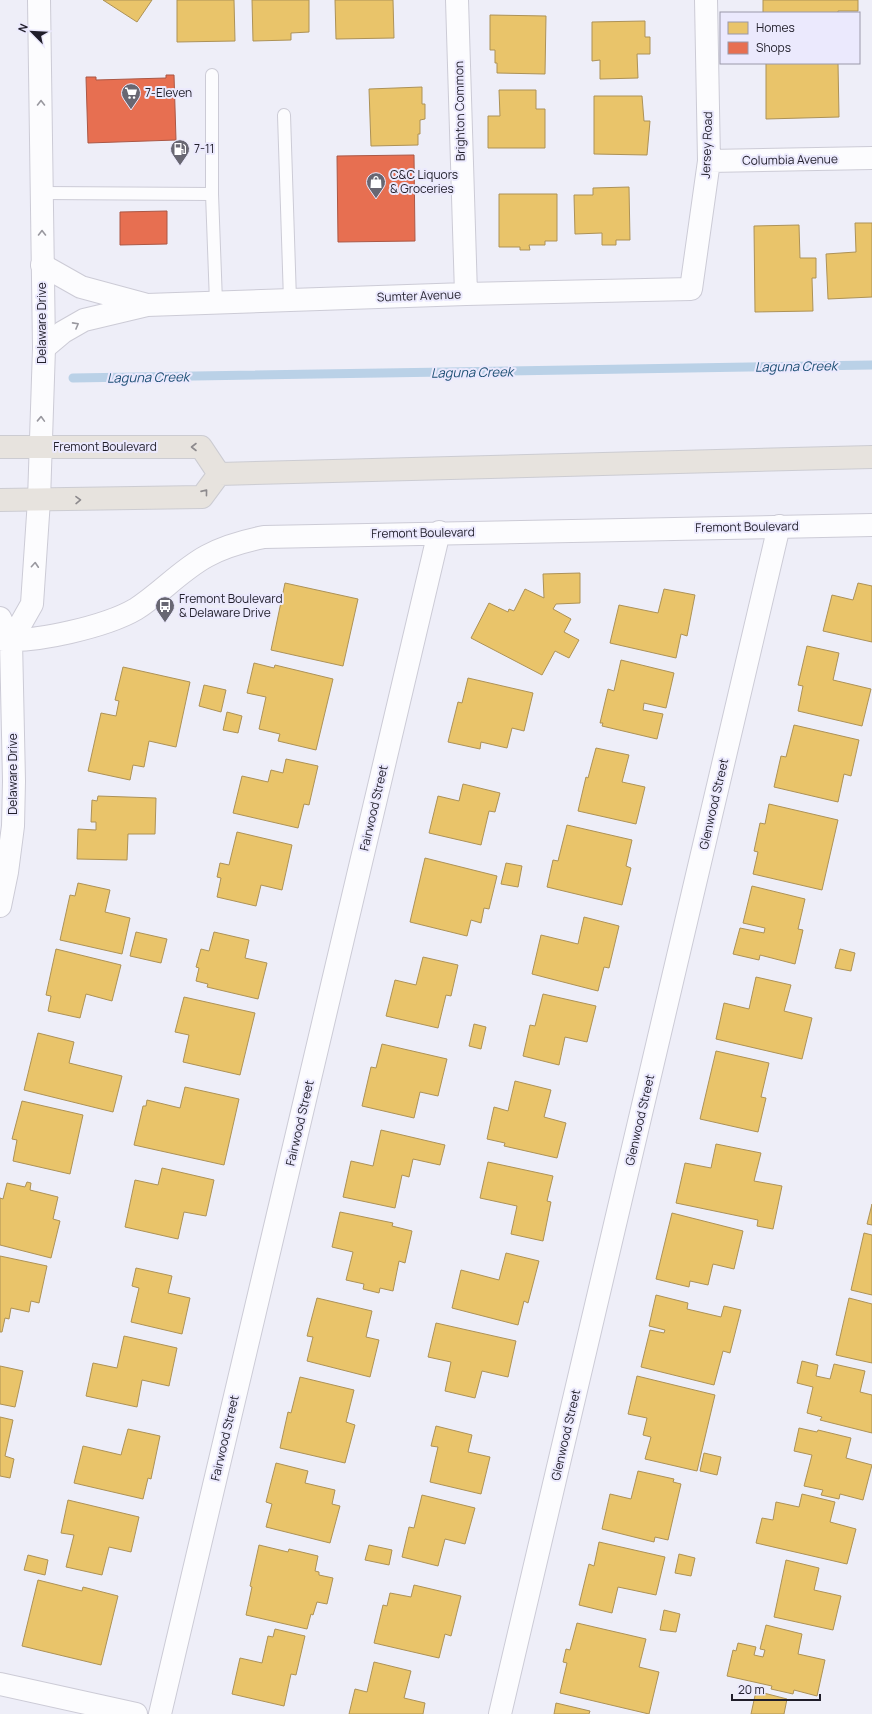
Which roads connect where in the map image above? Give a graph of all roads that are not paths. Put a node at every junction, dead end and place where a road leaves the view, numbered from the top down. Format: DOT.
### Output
graph roads {
  1 [pos="39,0"];
  2 [pos="457,0"];
  3 [pos="706,0"];
  4 [pos="212,75"];
  5 [pos="284,115"];
  6 [pos="872,158"];
  7 [pos="709,161"];
  8 [pos="42,193"];
  9 [pos="212,194"];
  10 [pos="42,265"];
  11 [pos="692,289"];
  12 [pos="466,294"];
  13 [pos="290,300"];
  14 [pos="216,302"];
  15 [pos="147,305"];
  16 [pos="44,348"];
  17 [pos="0,447"];
  18 [pos="40,447"];
  19 [pos="872,457"];
  20 [pos="219,474"];
  21 [pos="0,500"];
  22 [pos="39,500"];
  23 [pos="872,525"];
  24 [pos="780,526"];
  25 [pos="439,532"];
  26 [pos="0,618"];
  27 [pos="5,640"];
  28 [pos="0,906"];
  29 [pos="0,1684"];
  30 [pos="136,1714"];
  31 [pos="160,1714"];
  32 [pos="500,1714"];
  8 -- 1 [label="street, Delaware Drive, one-way"];
  2 -- 12 [label="street, Brighton Common"];
  3 -- 7 [label="street, Jersey Road"];
  4 -- 9 [label="lane"];
  5 -- 13 [label="lane"];
  6 -- 7 [label="street, Columbia Avenue"];
  7 -- 11 [label="street, Jersey Road"];
  8 -- 9 [label="lane"];
  10 -- 8 [label="street, Delaware Drive, one-way"];
  9 -- 14 [label="lane"];
  10 -- 15 [label="street, Sumter Avenue"];
  10 -- 16 [label="street, Delaware Drive"];
  11 -- 12 [label="street, Sumter Avenue"];
  12 -- 13 [label="street, Sumter Avenue"];
  13 -- 14 [label="street, Sumter Avenue"];
  14 -- 15 [label="street, Sumter Avenue"];
  16 -- 15 [label="street, Sumter Avenue, one-way"];
  18 -- 16 [label="street, Delaware Drive, one-way"];
  17 -- 18 [label="main road, Fremont Boulevard"];
  20 -- 18 [label="main road, Fremont Boulevard, one-way"];
  18 -- 22 [label="street, Delaware Drive"];
  19 -- 20 [label="main road"];
  22 -- 20 [label="main road, one-way"];
  21 -- 22 [label="main road"];
  27 -- 22 [label="street, Delaware Drive, one-way"];
  23 -- 24 [label="street, Fremont Boulevard"];
  24 -- 25 [label="street, Fremont Boulevard"];
  24 -- 32 [label="street, Glenwood Street"];
  25 -- 27 [label="street, Fremont Boulevard"];
  25 -- 31 [label="street, Fairwood Street"];
  26 -- 27 [label="street, Delaware Drive"];
  27 -- 28 [label="street, Delaware Drive"];
  29 -- 30 [label="street"];
}
